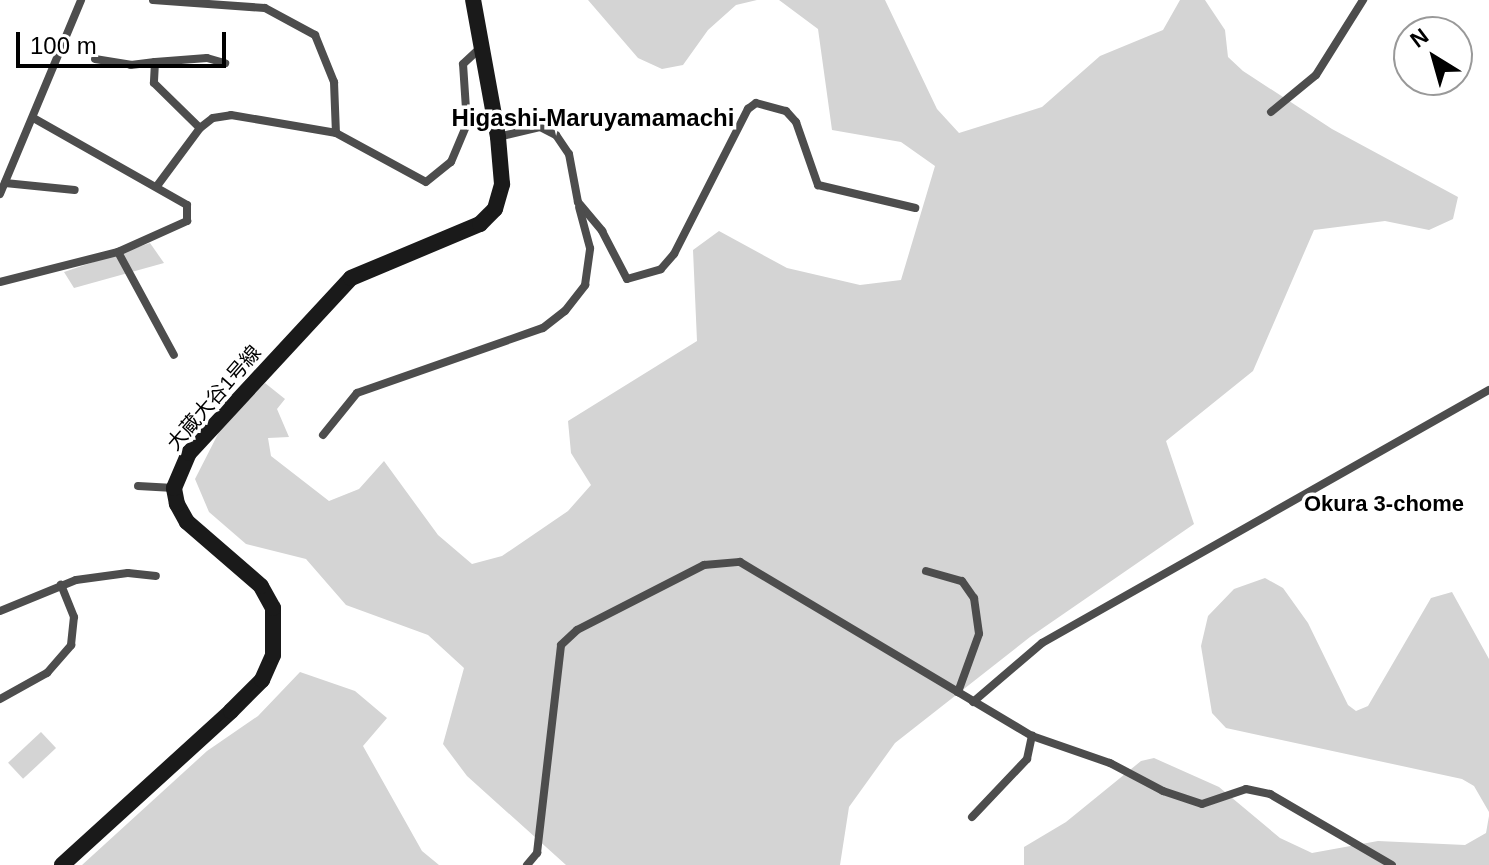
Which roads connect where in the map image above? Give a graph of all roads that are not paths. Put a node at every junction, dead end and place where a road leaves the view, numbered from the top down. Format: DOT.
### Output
graph roads {
  1 [pos="81,0"];
  2 [pos="153,0"];
  3 [pos="473,0"];
  4 [pos="1363,0"];
  5 [pos="481,47"];
  6 [pos="95,59"];
  7 [pos="155,62"];
  8 [pos="225,63"];
  9 [pos="1271,112"];
  10 [pos="33,118"];
  11 [pos="200,128"];
  12 [pos="336,133"];
  13 [pos="498,137"];
  14 [pos="5,183"];
  15 [pos="157,186"];
  16 [pos="75,190"];
  17 [pos="0,194"];
  18 [pos="578,202"];
  19 [pos="915,208"];
  20 [pos="118,252"];
  21 [pos="0,282"];
  22 [pos="174,355"];
  23 [pos="1489,390"];
  24 [pos="323,435"];
  25 [pos="138,486"];
  26 [pos="174,488"];
  27 [pos="926,571"];
  28 [pos="156,576"];
  29 [pos="61,585"];
  30 [pos="0,611"];
  31 [pos="958,692"];
  32 [pos="0,699"];
  33 [pos="973,702"];
  34 [pos="1032,736"];
  35 [pos="972,817"];
  36 [pos="62,865"];
  37 [pos="527,865"];
  38 [pos="1392,865"];
  1 -- 10 [label="street"];
  2 -- 12 [label="street"];
  3 -- 5 [label="street, 大蔵大谷1号線"];
  4 -- 9 [label="street"];
  5 -- 12 [label="street"];
  5 -- 13 [label="street, 大蔵大谷1号線"];
  6 -- 7 [label="street"];
  7 -- 8 [label="street"];
  7 -- 11 [label="street"];
  10 -- 14 [label="street"];
  10 -- 15 [label="street"];
  11 -- 12 [label="street"];
  11 -- 15 [label="street"];
  13 -- 18 [label="street"];
  13 -- 26 [label="street, 大蔵大谷1号線"];
  14 -- 16 [label="street"];
  14 -- 17 [label="street"];
  15 -- 20 [label="street"];
  18 -- 19 [label="street"];
  18 -- 24 [label="street"];
  20 -- 21 [label="street"];
  20 -- 22 [label="street"];
  23 -- 33 [label="street"];
  25 -- 26 [label="street"];
  26 -- 36 [label="street"];
  27 -- 31 [label="street"];
  28 -- 29 [label="street"];
  29 -- 30 [label="street"];
  29 -- 32 [label="street"];
  31 -- 33 [label="street"];
  31 -- 37 [label="street"];
  33 -- 34 [label="street"];
  34 -- 35 [label="street"];
  34 -- 38 [label="street"];
}
